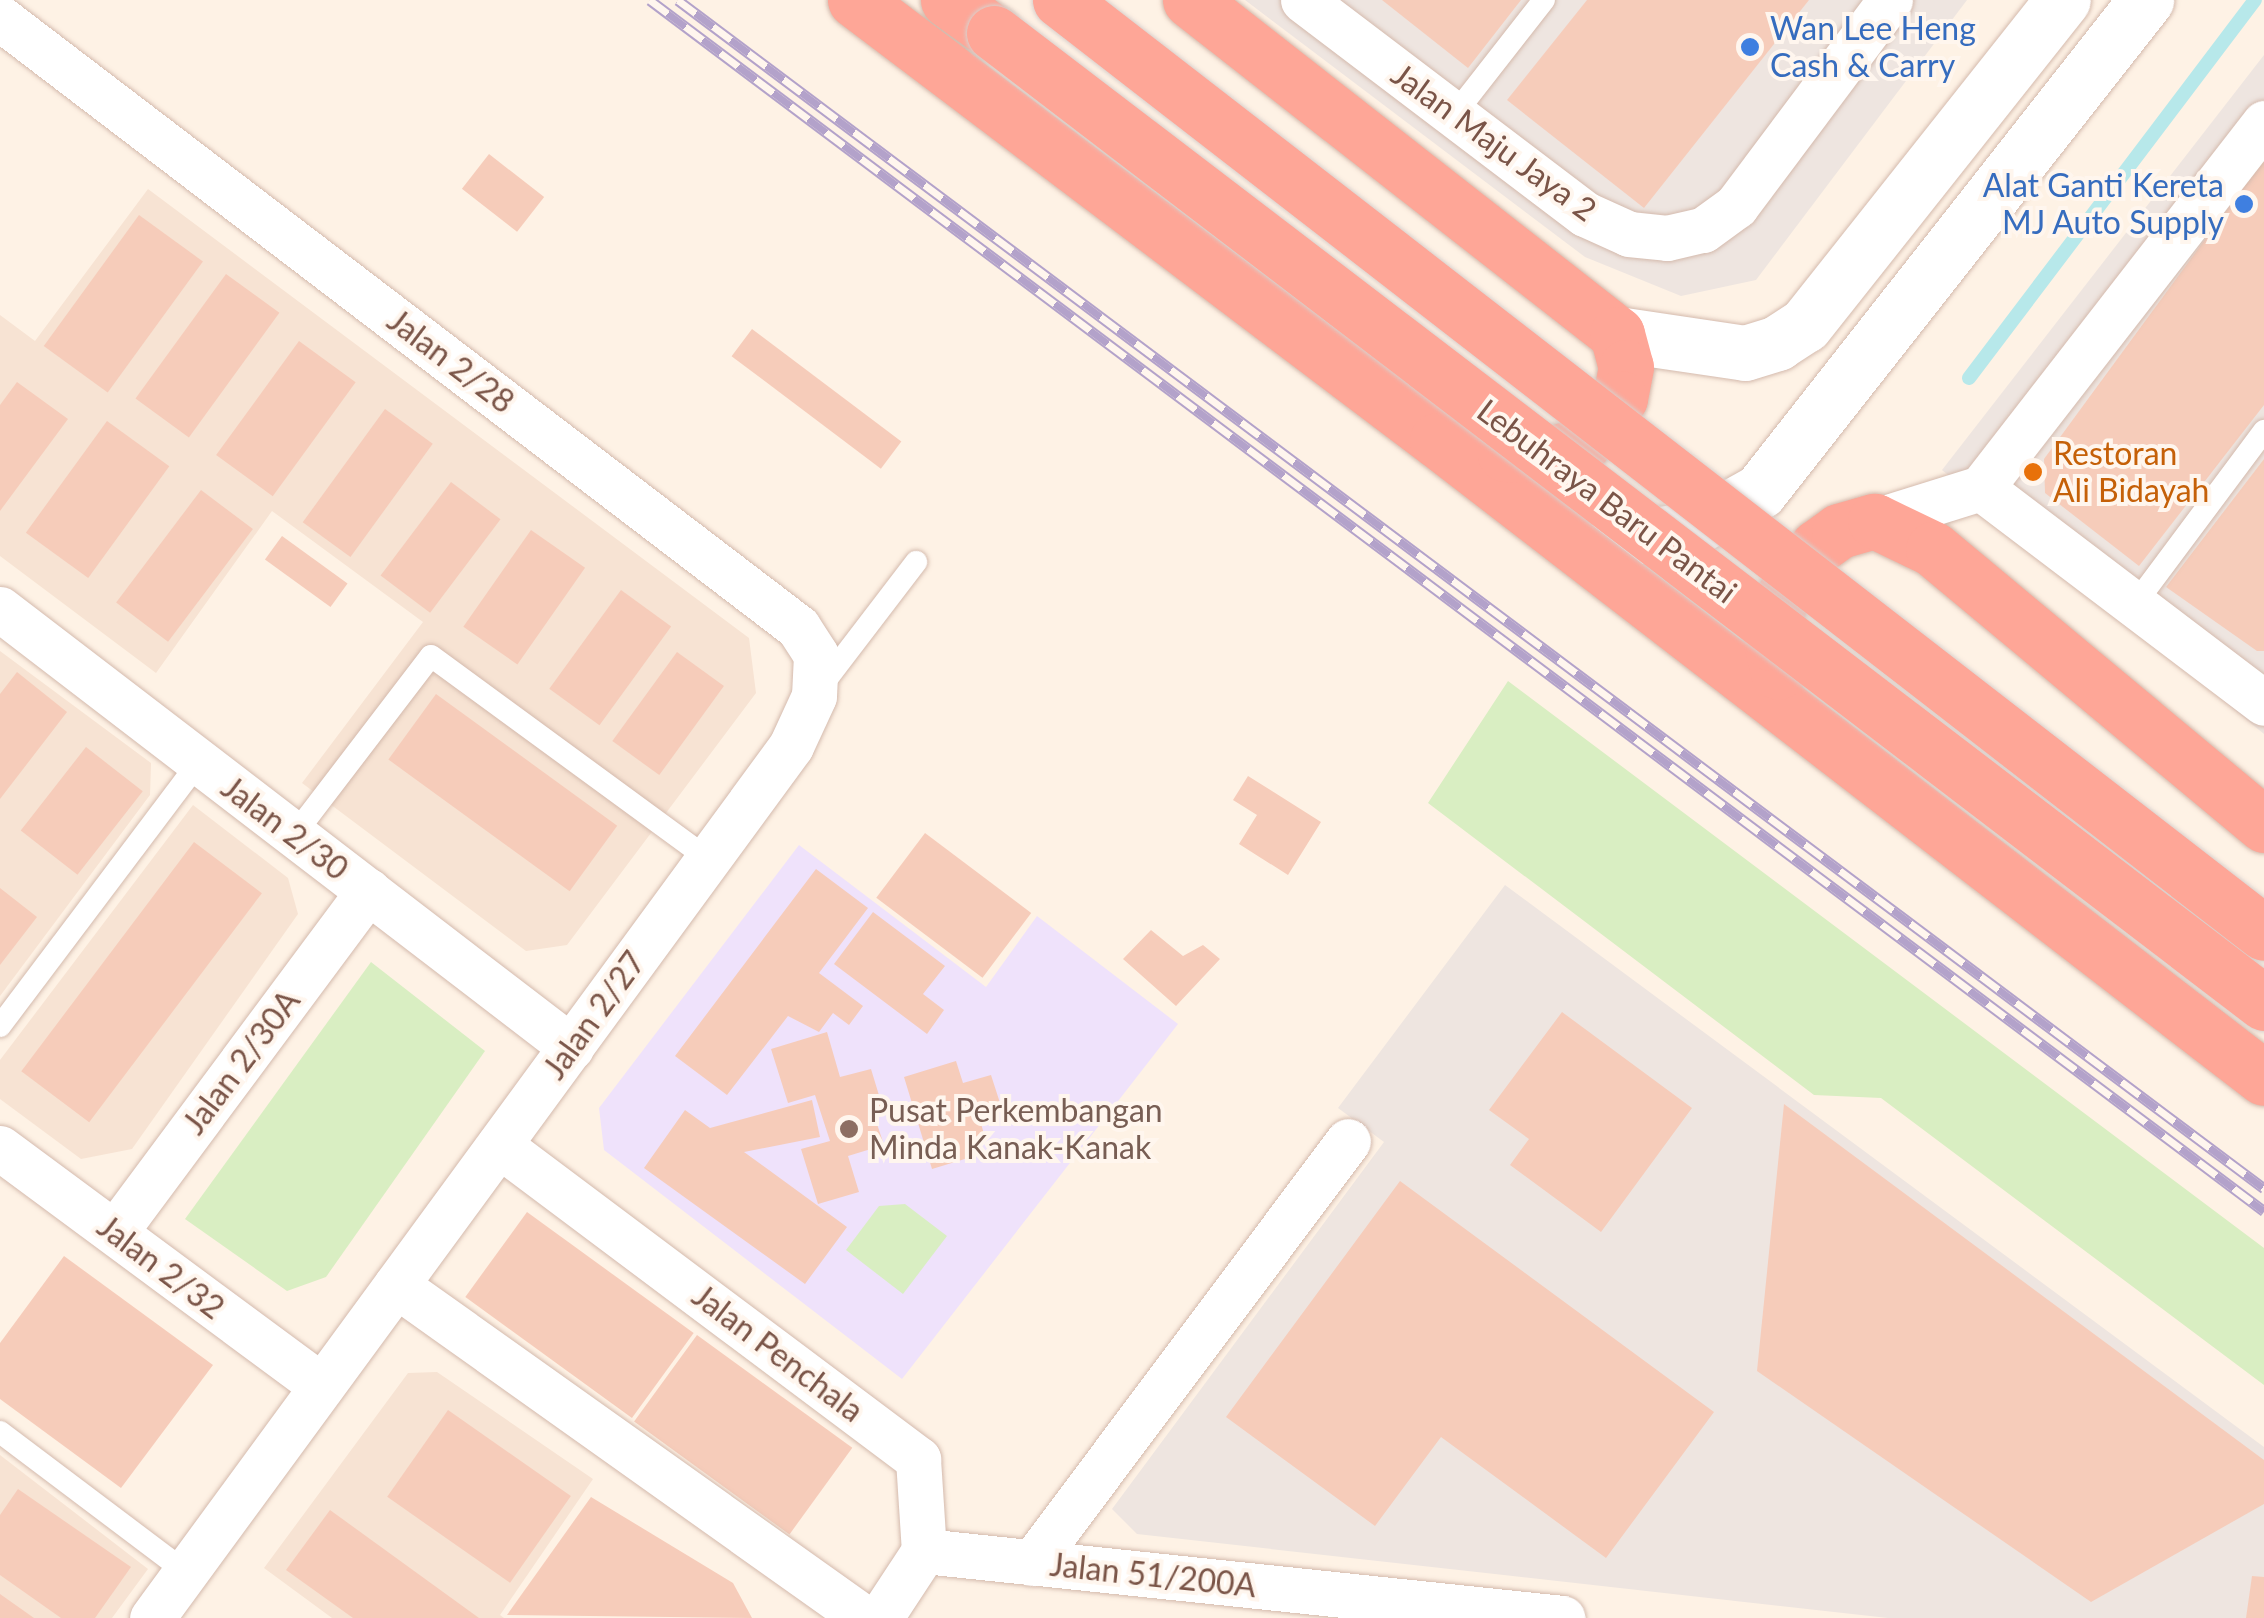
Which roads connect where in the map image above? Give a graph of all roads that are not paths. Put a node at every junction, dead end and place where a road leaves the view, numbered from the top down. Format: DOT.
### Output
graph roads {
  1 [pos="855,0"];
  2 [pos="948,0"];
  3 [pos="1060,0"];
  4 [pos="1190,0"];
  5 [pos="1303,0"];
  6 [pos="1544,0"];
  7 [pos="1890,0"];
  8 [pos="2063,0"];
  9 [pos="2146,0"];
  10 [pos="0,18"];
  11 [pos="1454,115"];
  12 [pos="2264,123"];
  13 [pos="1618,334"];
  14 [pos="2264,432"];
  15 [pos="1437,440"];
  16 [pos="1981,488"];
  17 [pos="1875,522"];
  18 [pos="916,562"];
  19 [pos="2135,604"];
  20 [pos="0,609"];
  21 [pos="814,696"];
  22 [pos="2264,703"];
  23 [pos="1820,736"];
  24 [pos="791,746"];
  25 [pos="199,762"];
  26 [pos="2264,825"];
  27 [pos="294,835"];
  28 [pos="708,860"];
  29 [pos="368,891"];
  30 [pos="2264,933"];
  31 [pos="2264,1003"];
  32 [pos="0,1026"];
  33 [pos="570,1047"];
  34 [pos="2264,1078"];
  35 [pos="1348,1141"];
  36 [pos="499,1145"];
  37 [pos="0,1148"];
  38 [pos="115,1232"];
  39 [pos="396,1285"];
  40 [pos="322,1386"];
  41 [pos="0,1432"];
  42 [pos="924,1551"];
  43 [pos="1032,1563"];
  44 [pos="186,1572"];
  45 [pos="854,1614"];
  46 [pos="152,1618"];
  47 [pos="1562,1618"];
  1 -- 15 [label="highway"];
  2 -- 31 [label="highway, Lebuhraya Baru Pantai, bridge"];
  3 -- 30 [label="highway, Lebuhraya Baru Pantai, bridge"];
  4 -- 13 [label="highway"];
  5 -- 11 [label="street, Jalan Maju Jaya 2"];
  6 -- 11 [label="lane"];
  7 -- 11 [label="street, Jalan Maju Jaya 2"];
  8 -- 13 [label="street"];
  9 -- 15 [label="street"];
  10 -- 21 [label="street, Jalan 2/28"];
  12 -- 16 [label="street"];
  13 -- 15 [label="highway"];
  14 -- 19 [label="lane"];
  15 -- 23 [label="highway"];
  16 -- 17 [label="street"];
  16 -- 19 [label="street"];
  17 -- 23 [label="highway"];
  17 -- 26 [label="highway"];
  18 -- 21 [label="lane"];
  19 -- 22 [label="street"];
  20 -- 25 [label="street, Jalan 2/30"];
  21 -- 24 [label="street, Jalan 2/28"];
  23 -- 34 [label="highway"];
  24 -- 28 [label="street, Jalan 2/27"];
  25 -- 27 [label="street, Jalan 2/30"];
  25 -- 32 [label="lane"];
  27 -- 28 [label="lane"];
  27 -- 29 [label="street, Jalan 2/30"];
  28 -- 33 [label="street, Jalan 2/27"];
  29 -- 33 [label="street, Jalan 2/30"];
  29 -- 38 [label="street, Jalan 2/30A"];
  33 -- 36 [label="street, Jalan 2/27"];
  35 -- 43 [label="street"];
  36 -- 39 [label="street, Jalan 2/27"];
  36 -- 42 [label="street, Jalan Penchala"];
  37 -- 38 [label="street, Jalan 2/32"];
  38 -- 40 [label="street, Jalan 2/32"];
  39 -- 40 [label="street, Jalan 2/27"];
  39 -- 45 [label="street"];
  40 -- 44 [label="street, Jalan 2/27"];
  41 -- 44 [label="lane"];
  42 -- 43 [label="street, Jalan 51/200A"];
  42 -- 45 [label="street"];
  43 -- 47 [label="street, Jalan 51/200A"];
  44 -- 46 [label="street, Jalan 2/27"];
}
